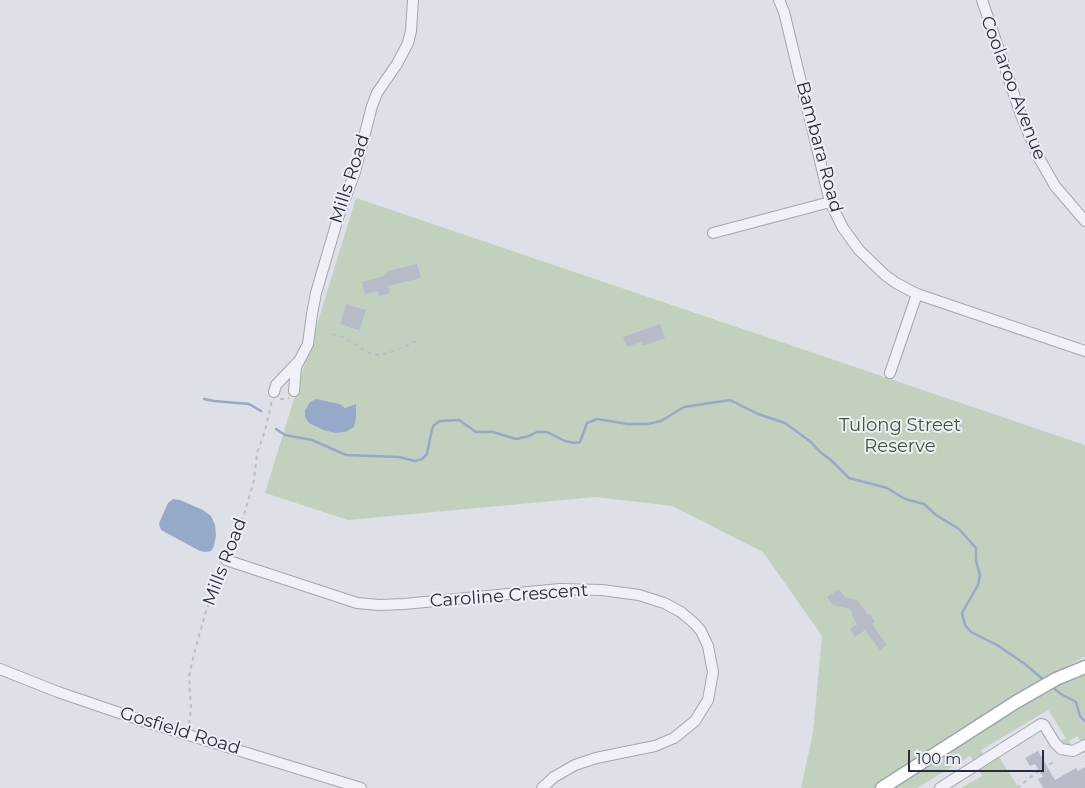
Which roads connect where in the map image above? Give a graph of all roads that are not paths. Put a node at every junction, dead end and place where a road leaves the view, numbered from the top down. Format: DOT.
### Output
graph roads {
  1 [pos="413,0"];
  2 [pos="779,0"];
  3 [pos="982,0"];
  4 [pos="830,202"];
  5 [pos="1085,221"];
  6 [pos="713,233"];
  7 [pos="917,294"];
  8 [pos="1085,351"];
  9 [pos="297,363"];
  10 [pos="890,373"];
  11 [pos="294,391"];
  12 [pos="274,392"];
  13 [pos="226,560"];
  14 [pos="1085,667"];
  15 [pos="0,669"];
  16 [pos="1085,745"];
  17 [pos="361,788"];
  18 [pos="542,788"];
  19 [pos="882,788"];
  20 [pos="940,788"];
  1 -- 9 [label="street, Mills Road"];
  2 -- 4 [label="street, Bambara Road"];
  3 -- 5 [label="street, Coolaroo Avenue"];
  4 -- 6 [label="street"];
  4 -- 7 [label="street, Bambara Road"];
  7 -- 8 [label="street, Bambara Road"];
  7 -- 10 [label="street"];
  9 -- 11 [label="street, Mills Road"];
  9 -- 12 [label="street, Mills Road"];
  13 -- 18 [label="street, Caroline Crescent"];
  14 -- 19 [label="main road"];
  15 -- 17 [label="street, Gosfield Road"];
  16 -- 20 [label="street"];
}
